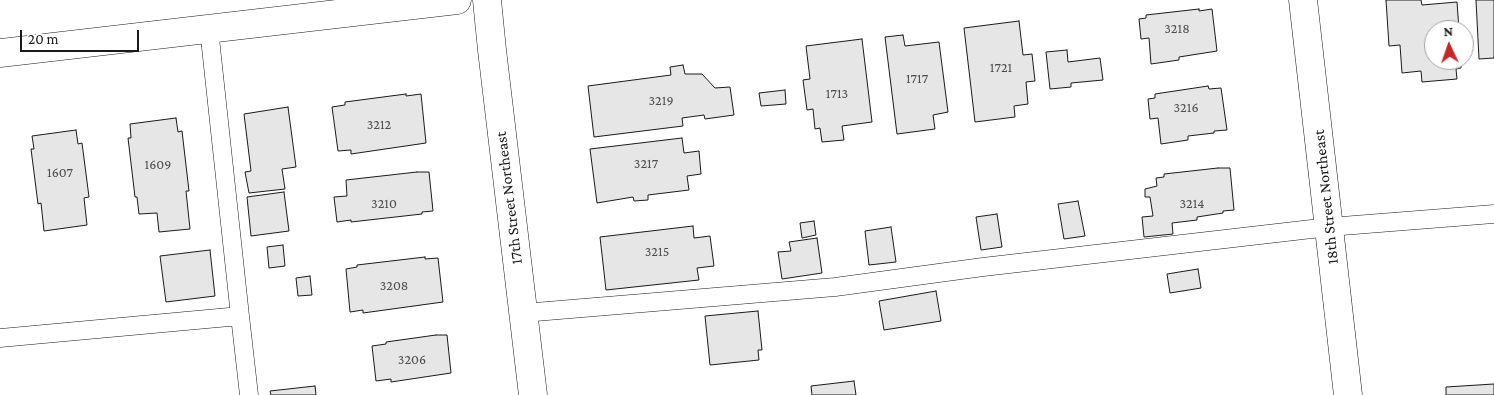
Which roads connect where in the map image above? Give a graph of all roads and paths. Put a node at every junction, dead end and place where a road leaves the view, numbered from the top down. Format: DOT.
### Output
graph roads {
  1 [pos="458,0"];
  2 [pos="487,0"];
  3 [pos="1303,0"];
  4 [pos="209,29"];
  5 [pos="0,53"];
  6 [pos="1494,214"];
  7 [pos="1329,227"];
  8 [pos="523,313"];
  9 [pos="240,316"];
  10 [pos="0,338"];
  11 [pos="249,395"];
  12 [pos="533,395"];
  13 [pos="1348,395"];
  1 -- 4 [label="street"];
  2 -- 8 [label="street, 17th Street Northeast"];
  3 -- 7 [label="street, 18th Street Northeast"];
  4 -- 5 [label="street"];
  4 -- 9 [label="lane"];
  6 -- 7 [label="lane"];
  7 -- 8 [label="lane"];
  7 -- 13 [label="street, 18th Street Northeast"];
  8 -- 12 [label="street, 17th Street Northeast"];
  9 -- 10 [label="lane"];
  9 -- 11 [label="lane"];
}
